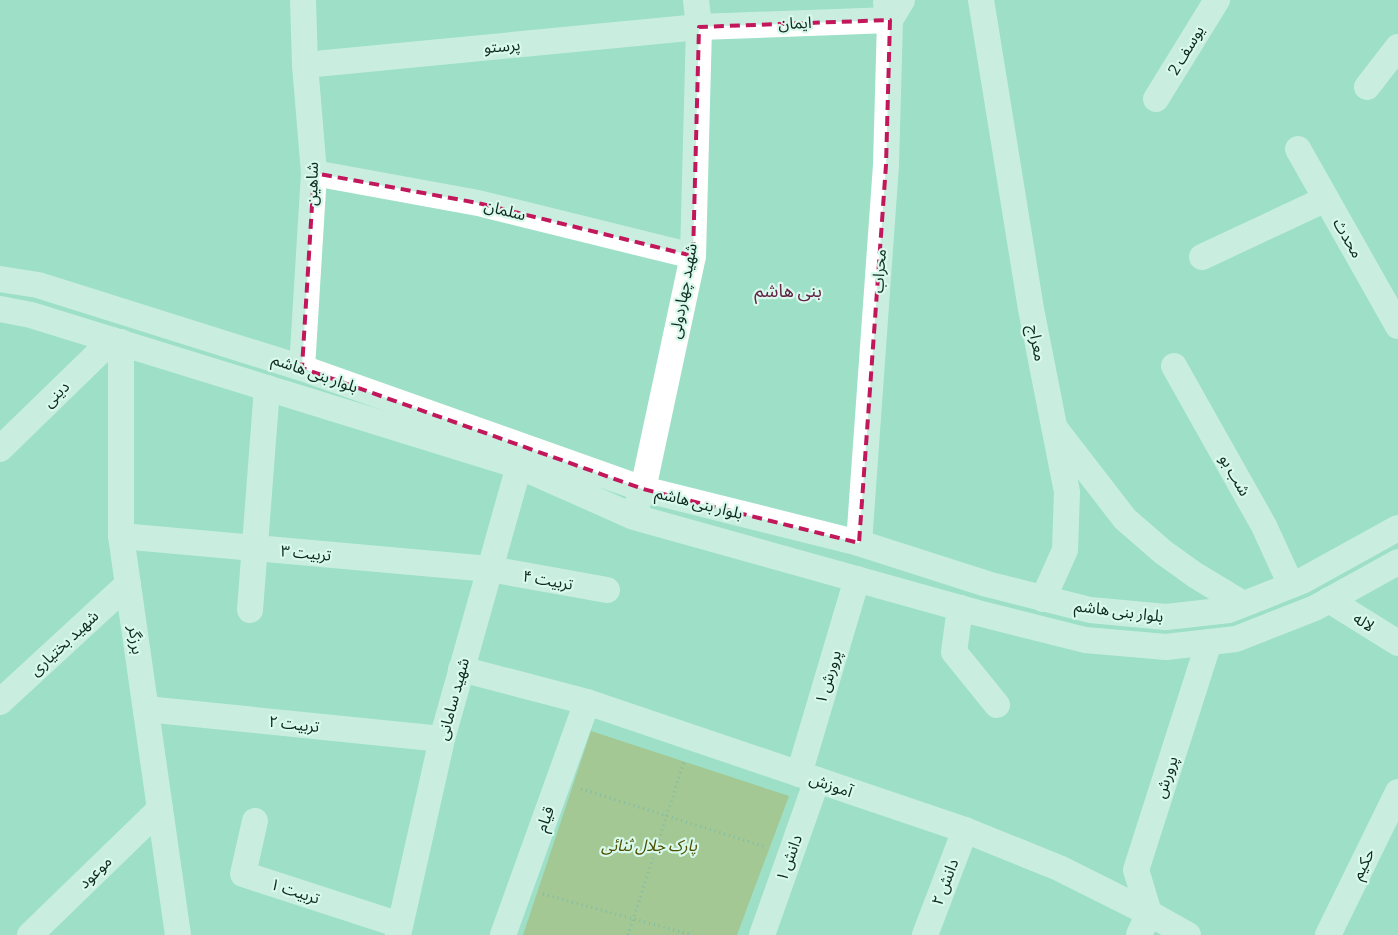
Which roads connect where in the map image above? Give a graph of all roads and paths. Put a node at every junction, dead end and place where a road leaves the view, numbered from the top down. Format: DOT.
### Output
graph roads {
  1 [pos="303,0"];
  2 [pos="696,0"];
  3 [pos="981,0"];
  4 [pos="1217,0"];
  5 [pos="893,6"];
  6 [pos="699,27"];
  7 [pos="1398,47"];
  8 [pos="305,65"];
  9 [pos="1368,87"];
  10 [pos="1156,99"];
  11 [pos="1298,149"];
  12 [pos="314,173"];
  13 [pos="1326,199"];
  14 [pos="693,256"];
  15 [pos="1202,257"];
  16 [pos="0,279"];
  17 [pos="0,309"];
  18 [pos="1398,326"];
  19 [pos="116,341"];
  20 [pos="1174,366"];
  21 [pos="302,368"];
  22 [pos="266,388"];
  23 [pos="1054,428"];
  24 [pos="0,449"];
  25 [pos="519,466"];
  26 [pos="643,488"];
  27 [pos="634,517"];
  28 [pos="1398,528"];
  29 [pos="122,536"];
  30 [pos="859,543"];
  31 [pos="254,548"];
  32 [pos="1398,562"];
  33 [pos="490,569"];
  34 [pos="857,579"];
  35 [pos="128,584"];
  36 [pos="1291,585"];
  37 [pos="607,590"];
  38 [pos="1043,599"];
  39 [pos="1329,600"];
  40 [pos="1243,604"];
  41 [pos="960,608"];
  42 [pos="250,610"];
  43 [pos="1209,642"];
  44 [pos="1398,643"];
  45 [pos="461,669"];
  46 [pos="0,702"];
  47 [pos="587,702"];
  48 [pos="997,705"];
  49 [pos="146,709"];
  50 [pos="442,738"];
  51 [pos="692,738"];
  52 [pos="808,777"];
  53 [pos="558,784"];
  54 [pos="1398,792"];
  55 [pos="160,809"];
  56 [pos="667,816"];
  57 [pos="255,821"];
  58 [pos="965,830"];
  59 [pos="790,854"];
  60 [pos="520,889"];
  61 [pos="634,919"];
  62 [pos="1144,924"];
  63 [pos="399,930"];
  64 [pos="30,935"];
  65 [pos="178,935"];
  66 [pos="503,935"];
  67 [pos="628,935"];
  68 [pos="692,935"];
  69 [pos="762,935"];
  70 [pos="925,935"];
  71 [pos="1188,935"];
  72 [pos="1328,935"];
  1 -- 8 [label="street, شاهین"];
  2 -- 6 [label="street, شهید چهاردولی"];
  3 -- 23 [label="street, معراج"];
  4 -- 10 [label="street, یوسف 2"];
  5 -- 6 [label="street, ایمان"];
  5 -- 30 [label="street, محراب"];
  6 -- 8 [label="street, پرستو"];
  6 -- 14 [label="street, شهید چهاردولی"];
  7 -- 9 [label="street"];
  8 -- 12 [label="street, شاهین"];
  11 -- 13 [label="street, محدث"];
  12 -- 14 [label="street, سلمان"];
  12 -- 21 [label="street, شاهین"];
  13 -- 15 [label="street"];
  13 -- 18 [label="street, محدث"];
  14 -- 26 [label="street, شهید چهاردولی"];
  16 -- 21 [label="street, بلوار بنی هاشم"];
  17 -- 19 [label="street, بلوار بنی هاشم"];
  19 -- 22 [label="street, بلوار بنی هاشم"];
  19 -- 24 [label="street, دینی"];
  19 -- 29 [label="street, برزگر"];
  20 -- 36 [label="street, شب بو"];
  21 -- 26 [label="street, بلوار بنی هاشم"];
  22 -- 25 [label="street, بلوار بنی هاشم"];
  22 -- 31 [label="street"];
  23 -- 38 [label="street"];
  23 -- 40 [label="street, معراج"];
  25 -- 27 [label="street, بلوار بنی هاشم"];
  25 -- 33 [label="street, شهید سامانی"];
  26 -- 27 [label="street, شهید چهاردولی"];
  26 -- 30 [label="street, بلوار بنی هاشم"];
  27 -- 34 [label="street, بلوار بنی هاشم"];
  28 -- 36 [label="street, بلوار بنی هاشم"];
  29 -- 31 [label="street, تربیت ۳"];
  29 -- 35 [label="street, برزگر"];
  30 -- 38 [label="street, بلوار بنی هاشم"];
  31 -- 33 [label="street, تربیت ۳"];
  31 -- 42 [label="street"];
  32 -- 39 [label="street, بلوار بنی هاشم"];
  33 -- 37 [label="street, تربیت ۴"];
  33 -- 45 [label="street, شهید سامانی"];
  34 -- 41 [label="street, بلوار بنی هاشم"];
  34 -- 52 [label="street, پرورش ۱"];
  35 -- 46 [label="street, شهید بختیاری"];
  35 -- 49 [label="street, برزگر"];
  36 -- 40 [label="street, بلوار بنی هاشم"];
  38 -- 40 [label="street, بلوار بنی هاشم"];
  39 -- 43 [label="street, بلوار بنی هاشم"];
  39 -- 44 [label="street, لاله"];
  41 -- 43 [label="street, بلوار بنی هاشم"];
  41 -- 48 [label="street"];
  43 -- 62 [label="street, پرورش"];
  45 -- 47 [label="street, آموزش"];
  45 -- 50 [label="street, شهید سامانی"];
  47 -- 51 [label="street, آموزش"];
  47 -- 53 [label="street, قیام"];
  49 -- 50 [label="street, تربیت ۲"];
  49 -- 55 [label="street, برزگر"];
  50 -- 63 [label="street, شهید سامانی"];
  51 -- 52 [label="street, آموزش"];
  51 -- 56 [label="path"];
  52 -- 58 [label="street, آموزش"];
  52 -- 59 [label="street, دانش ۱"];
  53 -- 56 [label="path"];
  53 -- 60 [label="street, قیام"];
  54 -- 72 [label="street, حکیم"];
  55 -- 64 [label="street, موعود"];
  55 -- 65 [label="street, برزگر"];
  56 -- 59 [label="path"];
  56 -- 61 [label="path"];
  57 -- 63 [label="street, تربیت ۱"];
  58 -- 62 [label="street, آموزش"];
  58 -- 70 [label="street, دانش ۲"];
  59 -- 69 [label="street, دانش ۱"];
  60 -- 61 [label="path"];
  60 -- 66 [label="street, قیام"];
  61 -- 67 [label="path"];
  61 -- 68 [label="path"];
  62 -- 71 [label="street, آموزش"];
}
